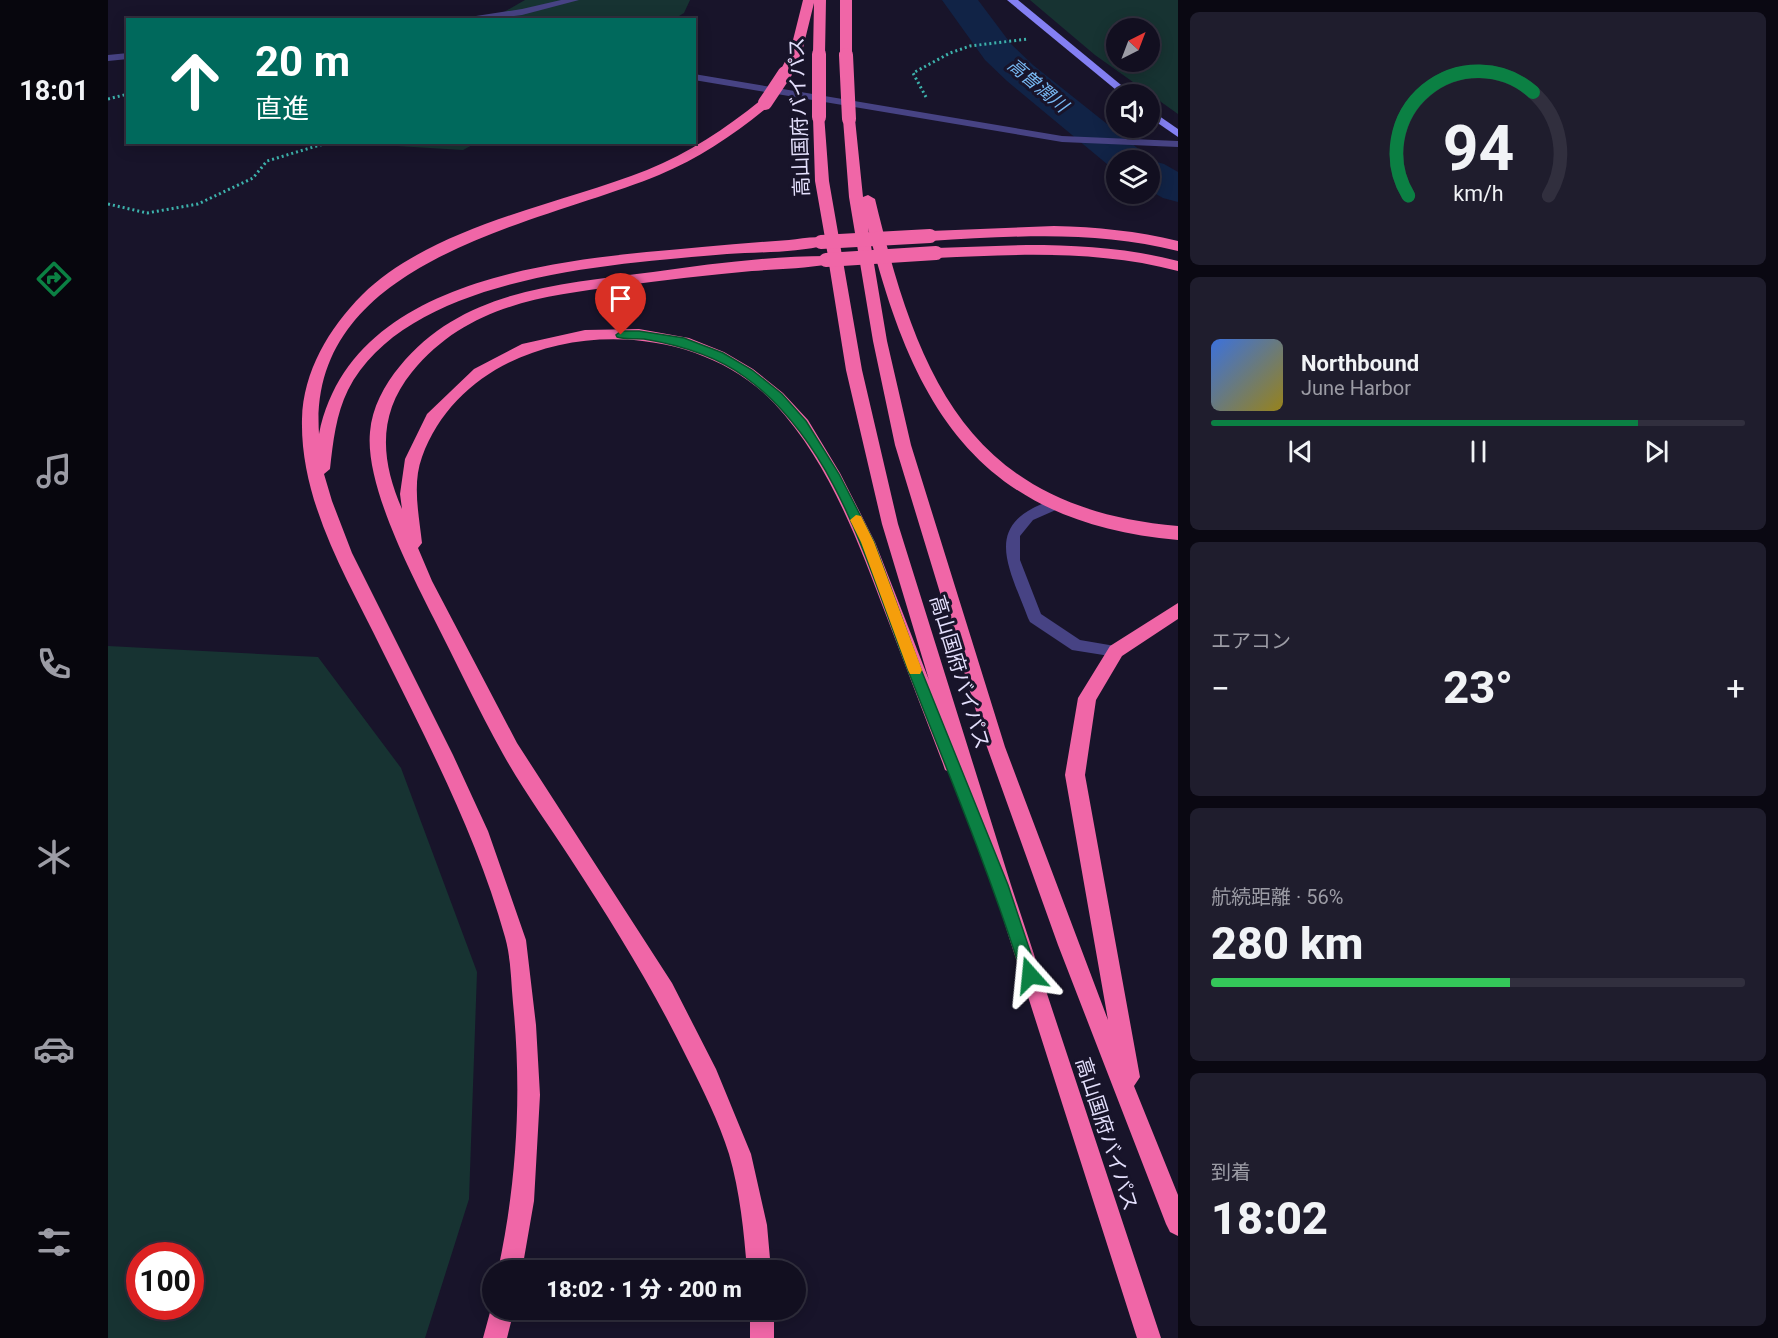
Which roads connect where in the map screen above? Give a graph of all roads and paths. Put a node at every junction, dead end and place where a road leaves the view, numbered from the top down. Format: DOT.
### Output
graph roads {
  1 [pos="574,0"];
  2 [pos="809,0"];
  3 [pos="820,0"];
  4 [pos="846,0"];
  5 [pos="1012,0"];
  6 [pos="472,18"];
  7 [pos="1049,36"];
  8 [pos="126,56"];
  9 [pos="108,58"];
  10 [pos="696,77"];
  11 [pos="1114,84"];
  12 [pos="126,94"];
  13 [pos="108,99"];
  14 [pos="849,119"];
  15 [pos="938,119"];
  16 [pos="1160,121"];
  17 [pos="1178,135"];
  18 [pos="323,144"];
  19 [pos="1178,144"];
  20 [pos="108,204"];
  21 [pos="1178,246"];
  22 [pos="1178,266"];
  23 [pos="320,485"];
  24 [pos="1053,505"];
  25 [pos="1178,533"];
  26 [pos="424,582"];
  27 [pos="1178,610"];
  28 [pos="1116,651"];
  29 [pos="1000,885"];
  30 [pos="1136,1114"];
  31 [pos="1178,1224"];
  32 [pos="512,1260"];
  33 [pos="758,1260"];
  34 [pos="500,1320"];
  35 [pos="762,1320"];
  36 [pos="495,1338"];
  37 [pos="762,1338"];
  38 [pos="1149,1338"];
  1 -- 6 [label="street"];
  2 -- 23 [label="highway, bridge"];
  3 -- 29 [label="highway, 高山国府バイパス, bridge"];
  4 -- 14 [label="highway, 高山国府バイパス, bridge"];
  5 -- 7 [label="main road"];
  7 -- 11 [label="main road"];
  7 -- 15 [label="path"];
  8 -- 9 [label="street"];
  10 -- 15 [label="street"];
  12 -- 13 [label="path"];
  14 -- 24 [label="highway"];
  14 -- 30 [label="highway, 高山国府バイパス"];
  15 -- 19 [label="street"];
  16 -- 17 [label="main road"];
  18 -- 20 [label="path"];
  21 -- 23 [label="highway, bridge"];
  22 -- 26 [label="highway, bridge"];
  23 -- 32 [label="highway"];
  24 -- 25 [label="highway"];
  24 -- 28 [label="street"];
  26 -- 29 [label="highway"];
  26 -- 33 [label="highway"];
  27 -- 28 [label="highway"];
  28 -- 30 [label="highway"];
  29 -- 38 [label="highway, 高山国府バイパス"];
  30 -- 31 [label="highway, 高山国府バイパス"];
  34 -- 36 [label="highway"];
  35 -- 37 [label="highway"];
}
